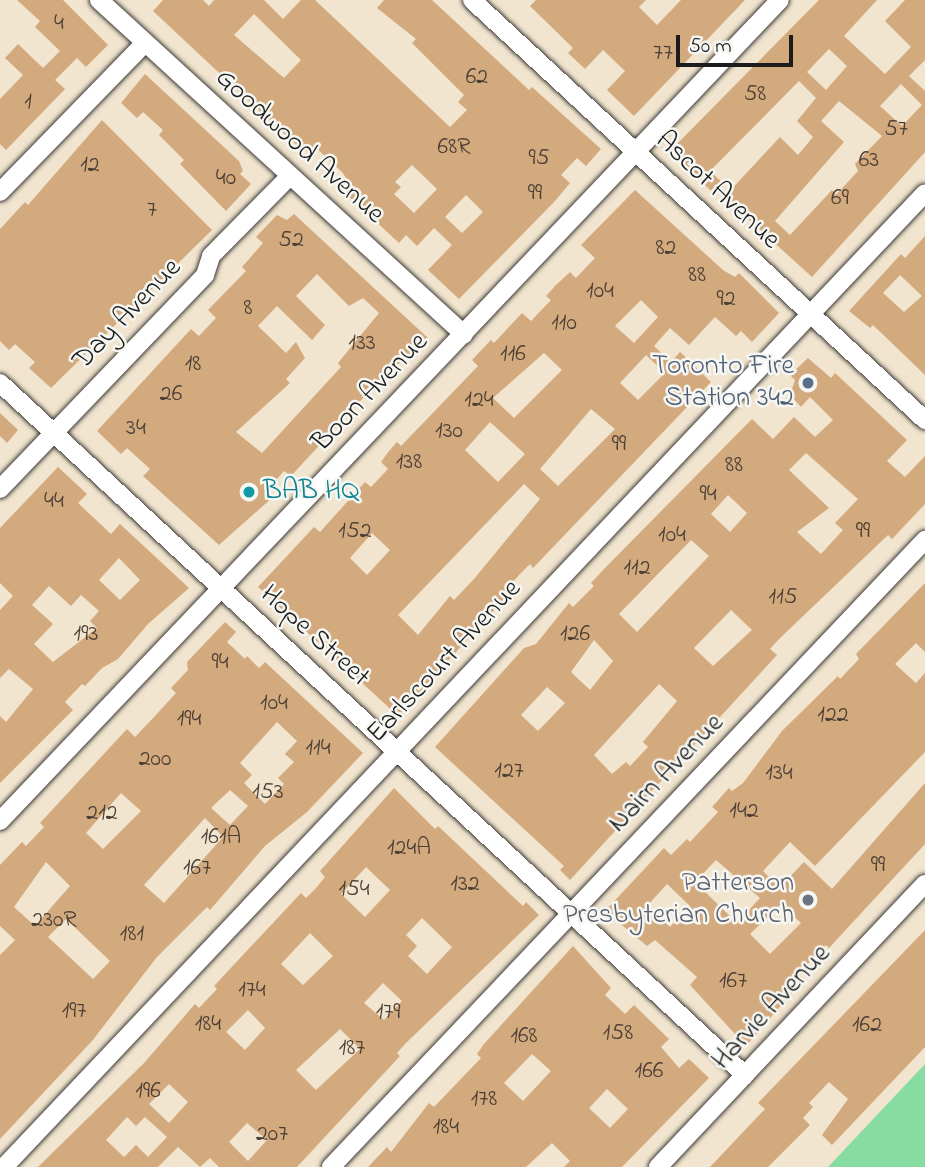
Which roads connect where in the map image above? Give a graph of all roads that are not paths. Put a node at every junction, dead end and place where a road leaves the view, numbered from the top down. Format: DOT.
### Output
graph roads {
  1 [pos="99,0"];
  2 [pos="472,0"];
  3 [pos="780,0"];
  4 [pos="145,43"];
  5 [pos="637,152"];
  6 [pos="290,176"];
  7 [pos="0,192"];
  8 [pos="925,193"];
  9 [pos="811,314"];
  10 [pos="464,334"];
  11 [pos="0,383"];
  12 [pos="925,420"];
  13 [pos="54,431"];
  14 [pos="0,489"];
  15 [pos="925,540"];
  16 [pos="222,588"];
  17 [pos="399,750"];
  18 [pos="0,821"];
  19 [pos="925,884"];
  20 [pos="572,912"];
  21 [pos="745,1075"];
  22 [pos="5,1164"];
  23 [pos="331,1167"];
  24 [pos="657,1167"];
  1 -- 4 [label="street, Goodwood Avenue"];
  2 -- 5 [label="street, Ascot Avenue"];
  3 -- 5 [label="street, Boon Avenue"];
  4 -- 6 [label="street, Goodwood Avenue"];
  4 -- 7 [label="street"];
  5 -- 9 [label="street, Ascot Avenue"];
  5 -- 10 [label="street, Boon Avenue"];
  6 -- 10 [label="street, Goodwood Avenue"];
  6 -- 13 [label="street, Day Avenue"];
  8 -- 9 [label="street, Earlscourt Avenue"];
  9 -- 12 [label="street, Ascot Avenue"];
  9 -- 17 [label="street, Earlscourt Avenue"];
  10 -- 16 [label="street, Boon Avenue"];
  11 -- 13 [label="street, Hope Street"];
  13 -- 14 [label="street, Day Avenue"];
  13 -- 16 [label="street, Hope Street"];
  15 -- 20 [label="street, Nairn Avenue"];
  16 -- 17 [label="street, Hope Street"];
  16 -- 18 [label="street, Boon Avenue"];
  17 -- 20 [label="street, Hope Street"];
  17 -- 22 [label="street, Earlscourt Avenue"];
  19 -- 21 [label="street, Harvie Avenue"];
  20 -- 21 [label="street, Hope Street"];
  20 -- 23 [label="street, Nairn Avenue"];
  21 -- 24 [label="street, Harvie Avenue"];
}
